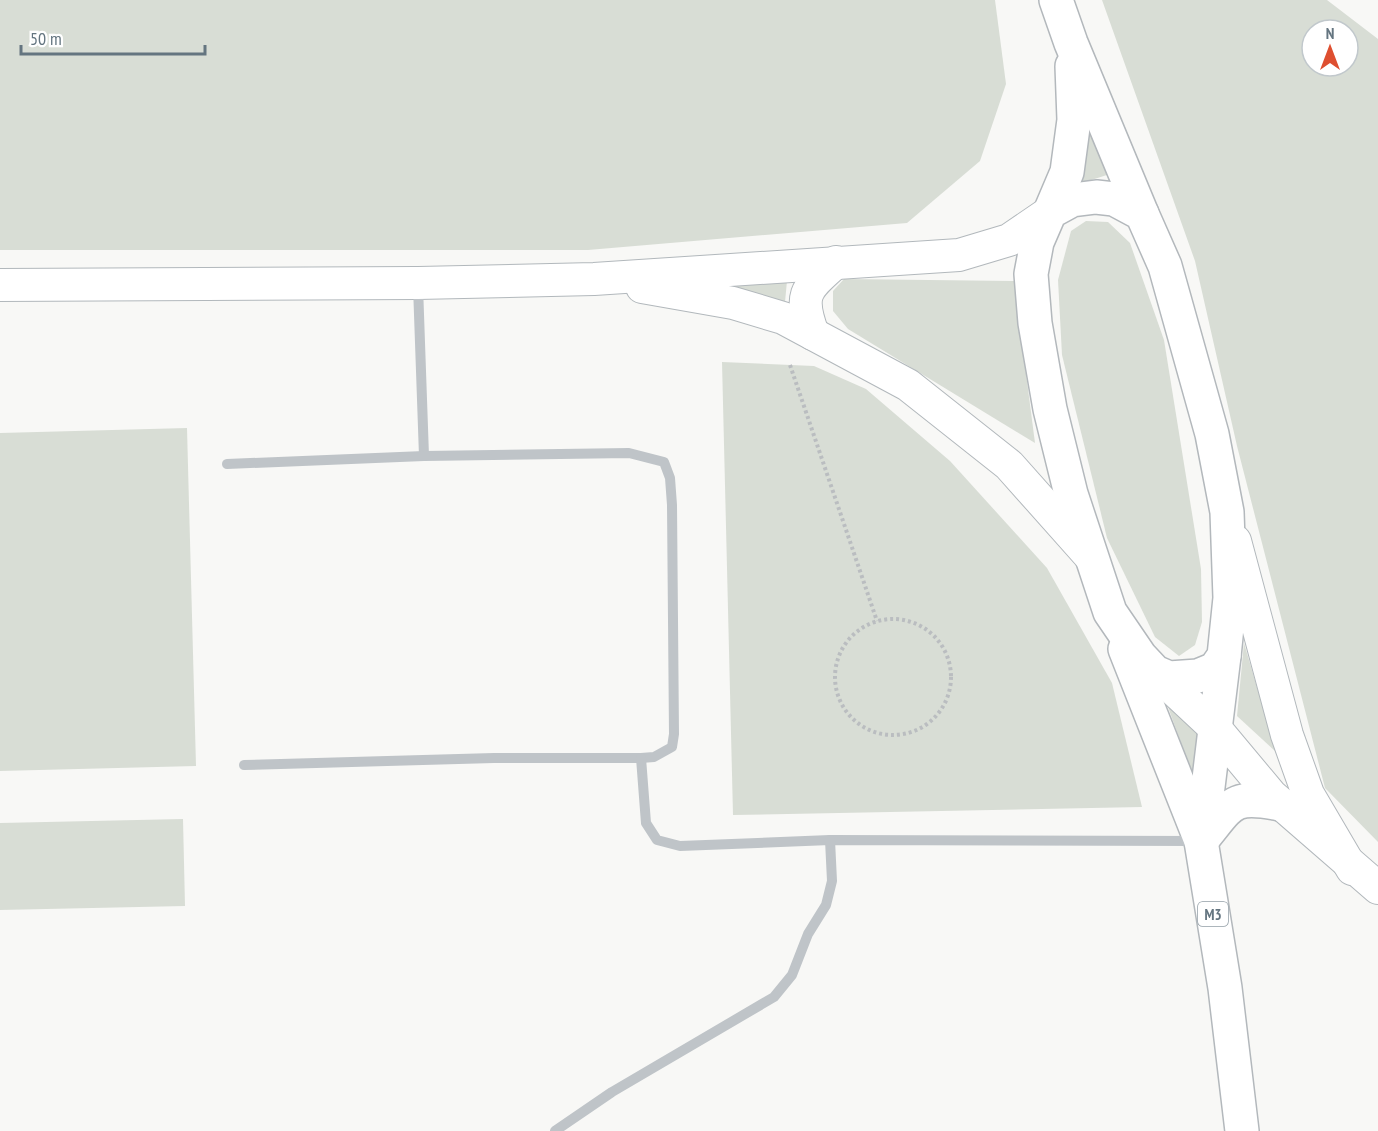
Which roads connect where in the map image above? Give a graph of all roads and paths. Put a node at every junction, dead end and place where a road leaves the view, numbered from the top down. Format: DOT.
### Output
graph roads {
  1 [pos="1056,0"];
  2 [pos="1071,43"];
  3 [pos="1050,212"];
  4 [pos="1142,214"];
  5 [pos="836,262"];
  6 [pos="594,279"];
  7 [pos="418,283"];
  8 [pos="0,285"];
  9 [pos="813,334"];
  10 [pos="790,365"];
  11 [pos="424,456"];
  12 [pos="227,464"];
  13 [pos="1227,512"];
  14 [pos="1090,556"];
  15 [pos="1110,612"];
  16 [pos="877,621"];
  17 [pos="1224,656"];
  18 [pos="1155,672"];
  19 [pos="1215,728"];
  20 [pos="641,758"];
  21 [pos="244,765"];
  22 [pos="1280,804"];
  23 [pos="830,840"];
  24 [pos="1201,841"];
  25 [pos="1352,869"];
  26 [pos="1378,888"];
  27 [pos="555,1131"];
  28 [pos="1242,1131"];
  1 -- 2 [label="main road"];
  2 -- 3 [label="main road"];
  2 -- 4 [label="main road"];
  3 -- 4 [label="main road"];
  3 -- 5 [label="main road"];
  3 -- 14 [label="main road"];
  4 -- 13 [label="main road"];
  5 -- 6 [label="main road"];
  5 -- 9 [label="main road"];
  6 -- 7 [label="main road"];
  6 -- 9 [label="main road"];
  7 -- 8 [label="main road"];
  7 -- 11 [label="lane"];
  9 -- 14 [label="main road"];
  10 -- 16 [label="path"];
  11 -- 12 [label="lane"];
  11 -- 20 [label="lane"];
  13 -- 17 [label="main road"];
  13 -- 25 [label="main road"];
  14 -- 15 [label="main road"];
  15 -- 18 [label="main road"];
  15 -- 24 [label="main road"];
  16 -- 16 [label="path"];
  17 -- 18 [label="main road"];
  17 -- 19 [label="main road"];
  18 -- 19 [label="main road"];
  19 -- 22 [label="main road"];
  19 -- 24 [label="main road"];
  20 -- 21 [label="lane"];
  20 -- 23 [label="lane"];
  22 -- 24 [label="main road"];
  22 -- 25 [label="main road"];
  23 -- 24 [label="lane"];
  23 -- 27 [label="lane"];
  24 -- 28 [label="main road, M3"];
  25 -- 26 [label="main road"];
}
